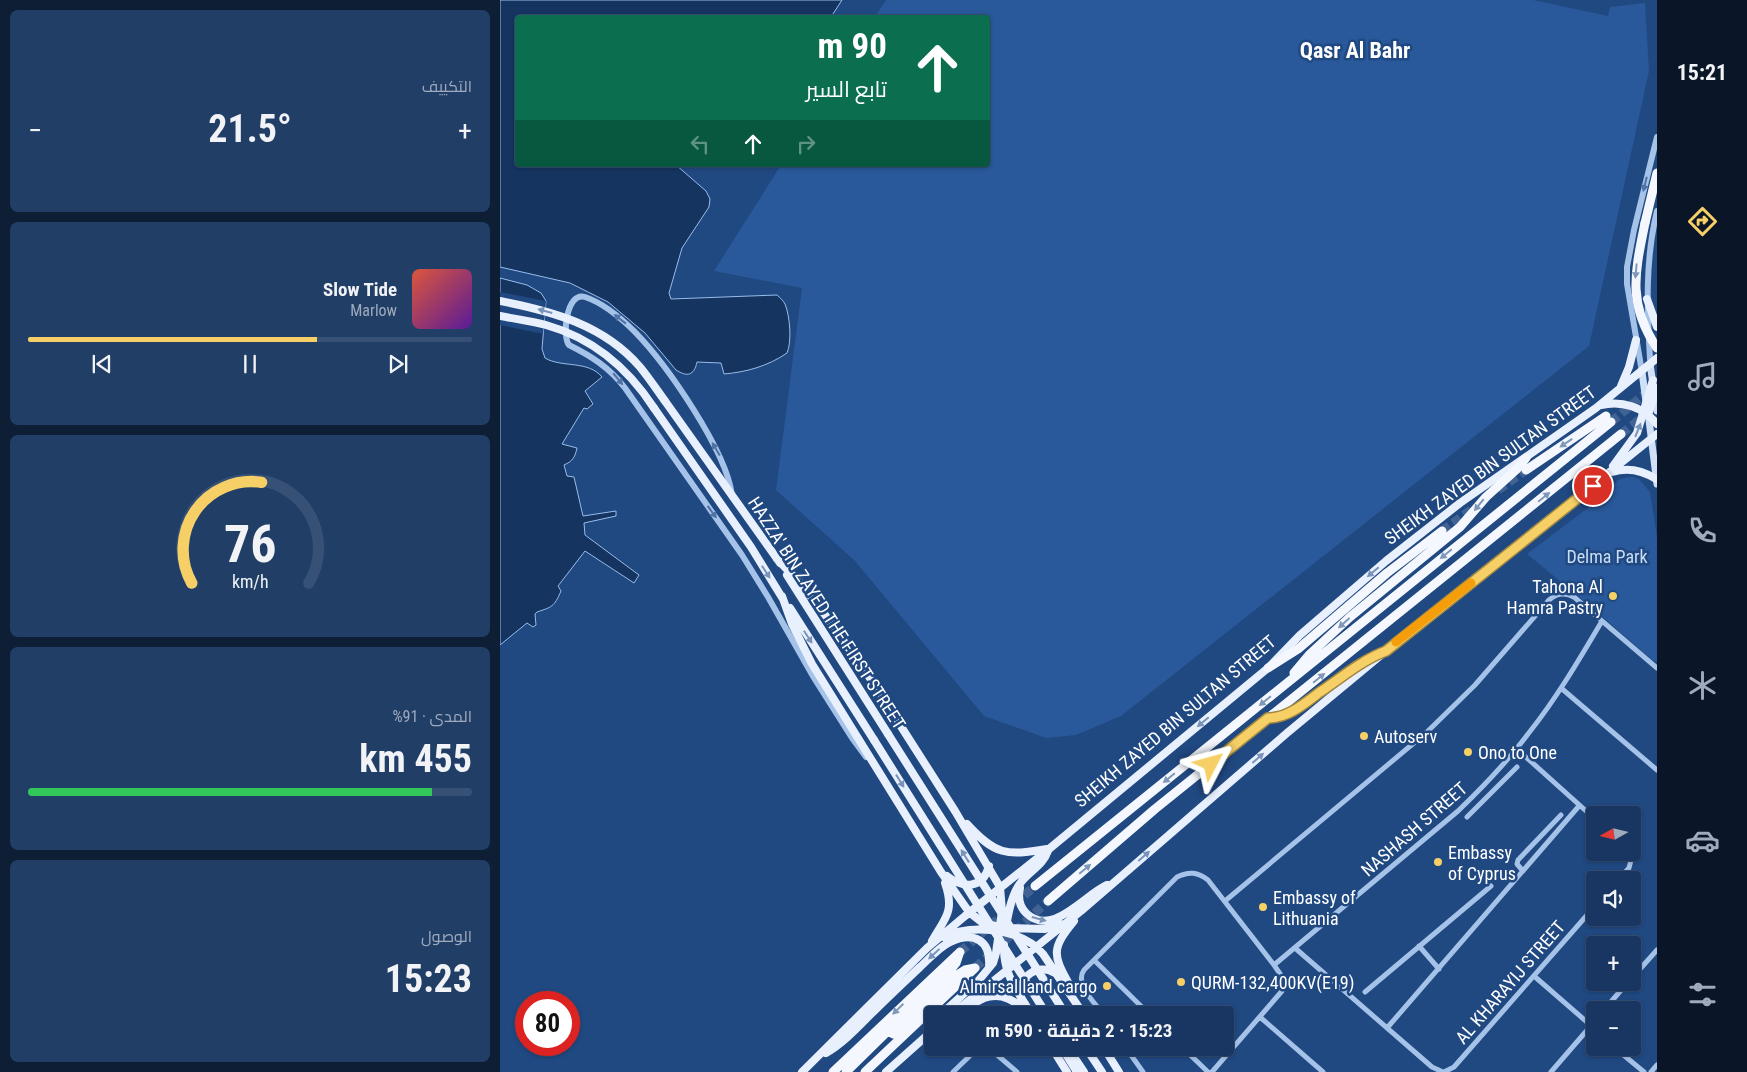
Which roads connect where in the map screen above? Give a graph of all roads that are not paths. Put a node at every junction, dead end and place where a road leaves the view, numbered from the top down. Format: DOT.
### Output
graph roads {
  1 [pos="1657,137"];
  2 [pos="1657,173"];
  3 [pos="1657,211"];
  4 [pos="1647,299"];
  5 [pos="500,301"];
  6 [pos="500,316"];
  7 [pos="1657,327"];
  8 [pos="1636,340"];
  9 [pos="1657,348"];
  10 [pos="1652,360"];
  11 [pos="1642,372"];
  12 [pos="1655,387"];
  13 [pos="1619,389"];
  14 [pos="1646,402"];
  15 [pos="1596,408"];
  16 [pos="1657,411"];
  17 [pos="1646,414"];
  18 [pos="1657,424"];
  19 [pos="1621,434"];
  20 [pos="1654,437"];
  21 [pos="1526,458"];
  22 [pos="1526,470"];
  23 [pos="1608,474"];
  24 [pos="1657,481"];
  25 [pos="732,495"];
  26 [pos="1442,531"];
  27 [pos="777,559"];
  28 [pos="782,596"];
  29 [pos="1602,621"];
  30 [pos="1386,651"];
  31 [pos="1268,668"];
  32 [pos="1657,668"];
  33 [pos="1290,680"];
  34 [pos="1561,688"];
  35 [pos="1268,718"];
  36 [pos="1516,749"];
  37 [pos="873,765"];
  38 [pos="1517,767"];
  39 [pos="1657,770"];
  40 [pos="1486,784"];
  41 [pos="1493,791"];
  42 [pos="1579,806"];
  43 [pos="955,811"];
  44 [pos="1586,812"];
  45 [pos="1561,815"];
  46 [pos="1467,817"];
  47 [pos="1547,830"];
  48 [pos="1552,838"];
  49 [pos="1049,849"];
  50 [pos="989,866"];
  51 [pos="1523,871"];
  52 [pos="941,872"];
  53 [pos="1022,881"];
  54 [pos="1114,882"];
  55 [pos="1035,886"];
  56 [pos="1491,886"];
  57 [pos="1000,887"];
  58 [pos="1048,901"];
  59 [pos="1225,902"];
  60 [pos="1081,911"];
  61 [pos="969,912"];
  62 [pos="1586,916"];
  63 [pos="1002,930"];
  64 [pos="1419,946"];
  65 [pos="1037,947"];
  66 [pos="927,948"];
  67 [pos="1295,948"];
  68 [pos="1657,950"];
  69 [pos="1094,960"];
  70 [pos="1274,965"];
  71 [pos="1641,968"];
  72 [pos="989,969"];
  73 [pos="1439,969"];
  74 [pos="1006,971"];
  75 [pos="1057,974"];
  76 [pos="1534,976"];
  77 [pos="1620,991"];
  78 [pos="1365,992"];
  79 [pos="1021,998"];
  80 [pos="1612,1001"];
  81 [pos="950,1006"];
  82 [pos="963,1006"];
  83 [pos="966,1006"];
  84 [pos="1020,1006"];
  85 [pos="1025,1006"];
  86 [pos="1041,1006"];
  87 [pos="1060,1006"];
  88 [pos="1078,1006"];
  89 [pos="1080,1006"];
  90 [pos="1098,1006"];
  91 [pos="1141,1006"];
  92 [pos="1260,1017"];
  93 [pos="1586,1022"];
  94 [pos="1387,1028"];
  95 [pos="1586,1035"];
  96 [pos="924,1038"];
  97 [pos="970,1056"];
  98 [pos="998,1056"];
  99 [pos="1057,1056"];
  100 [pos="1067,1056"];
  101 [pos="1073,1056"];
  102 [pos="1092,1056"];
  103 [pos="1109,1056"];
  104 [pos="1132,1056"];
  105 [pos="1191,1056"];
  106 [pos="1625,1056"];
  107 [pos="816,1058"];
  108 [pos="1657,1065"];
  109 [pos="802,1072"];
  110 [pos="833,1072"];
  111 [pos="846,1072"];
  112 [pos="854,1072"];
  113 [pos="865,1072"];
  114 [pos="886,1072"];
  115 [pos="953,1072"];
  116 [pos="1016,1072"];
  117 [pos="1067,1072"];
  118 [pos="1077,1072"];
  119 [pos="1084,1072"];
  120 [pos="1102,1072"];
  121 [pos="1119,1072"];
  122 [pos="1143,1072"];
  123 [pos="1208,1072"];
  124 [pos="1212,1072"];
  125 [pos="1323,1072"];
  126 [pos="1443,1072"];
  127 [pos="1551,1072"];
  128 [pos="1644,1072"];
  129 [pos="1650,1072"];
  1 -- 8 [label="street, one-way"];
  2 -- 9 [label="highway, one-way, bridge"];
  3 -- 4 [label="street"];
  4 -- 7 [label="main road"];
  4 -- 10 [label="street"];
  25 -- 5 [label="main road, HAZZA' BIN ZAYED THE FIRST STREET, one-way, bridge"];
  6 -- 28 [label="main road, HAZZA' BIN ZAYED THE FIRST STREET, one-way, bridge"];
  8 -- 11 [label="street"];
  8 -- 13 [label="main road"];
  10 -- 11 [label="main road, SHEIKH ZAYED BIN SULTAN STREET"];
  10 -- 12 [label="main road"];
  11 -- 12 [label="main road"];
  11 -- 13 [label="main road, SHEIKH ZAYED BIN SULTAN STREET"];
  11 -- 14 [label="main road"];
  12 -- 14 [label="main road"];
  12 -- 16 [label="main road"];
  12 -- 17 [label="main road"];
  13 -- 15 [label="main road, SHEIKH ZAYED BIN SULTAN STREET"];
  14 -- 17 [label="main road"];
  15 -- 17 [label="main road"];
  15 -- 21 [label="main road, SHEIKH ZAYED BIN SULTAN STREET"];
  17 -- 18 [label="main road"];
  17 -- 20 [label="main road"];
  23 -- 17 [label="main road, one-way"];
  35 -- 19 [label="highway, one-way"];
  20 -- 23 [label="main road"];
  20 -- 24 [label="main road"];
  21 -- 31 [label="main road, SHEIKH ZAYED BIN SULTAN STREET, one-way"];
  21 -- 33 [label="highway, one-way"];
  22 -- 33 [label="highway, SHEIKH ZAYED BIN SULTAN STREET"];
  23 -- 24 [label="main road"];
  23 -- 30 [label="main road"];
  25 -- 27 [label="main road, HAZZA' BIN ZAYED THE FIRST STREET"];
  25 -- 37 [label="street, one-way"];
  26 -- 31 [label="highway"];
  27 -- 43 [label="main road"];
  87 -- 27 [label="main road, HAZZA' BIN ZAYED THE FIRST STREET, one-way, bridge"];
  28 -- 37 [label="main road"];
  28 -- 86 [label="main road, HAZZA' BIN ZAYED THE FIRST STREET, one-way, bridge"];
  29 -- 32 [label="street"];
  29 -- 34 [label="street, NASHASH STREET"];
  29 -- 59 [label="street"];
  30 -- 35 [label="highway"];
  54 -- 30 [label="main road, one-way"];
  31 -- 49 [label="main road, SHEIKH ZAYED BIN SULTAN STREET, one-way"];
  33 -- 55 [label="highway, SHEIKH ZAYED BIN SULTAN STREET, one-way"];
  34 -- 36 [label="street, NASHASH STREET"];
  34 -- 39 [label="street"];
  58 -- 35 [label="highway, one-way"];
  36 -- 40 [label="street, NASHASH STREET"];
  36 -- 42 [label="street"];
  37 -- 52 [label="main road"];
  38 -- 41 [label="street"];
  40 -- 41 [label="street"];
  40 -- 67 [label="street, NASHASH STREET"];
  41 -- 46 [label="street"];
  42 -- 44 [label="street"];
  42 -- 48 [label="street"];
  43 -- 49 [label="main road"];
  43 -- 50 [label="main road"];
  45 -- 47 [label="street"];
  47 -- 48 [label="street"];
  47 -- 51 [label="street"];
  48 -- 51 [label="street"];
  49 -- 53 [label="main road"];
  49 -- 57 [label="main road, SHEIKH ZAYED BIN SULTAN STREET"];
  50 -- 52 [label="main road"];
  50 -- 57 [label="main road"];
  51 -- 73 [label="street"];
  52 -- 61 [label="main road"];
  52 -- 66 [label="main road"];
  53 -- 54 [label="main road, one-way"];
  53 -- 63 [label="main road"];
  54 -- 60 [label="main road"];
  56 -- 64 [label="street"];
  57 -- 61 [label="main road, SHEIKH ZAYED BIN SULTAN STREET"];
  57 -- 63 [label="main road"];
  59 -- 69 [label="street"];
  59 -- 70 [label="street"];
  60 -- 63 [label="main road"];
  60 -- 65 [label="main road"];
  60 -- 89 [label="main road"];
  61 -- 63 [label="main road"];
  61 -- 66 [label="main road, SHEIKH ZAYED BIN SULTAN STREET"];
  62 -- 76 [label="street, AL KHARAYIJ STREET"];
  63 -- 65 [label="main road"];
  63 -- 66 [label="main road"];
  63 -- 72 [label="main road"];
  63 -- 74 [label="main road"];
  64 -- 73 [label="street"];
  64 -- 78 [label="street"];
  65 -- 74 [label="main road"];
  65 -- 75 [label="main road"];
  66 -- 107 [label="main road, SHEIKH ZAYED BIN SULTAN STREET"];
  67 -- 70 [label="street, NASHASH STREET"];
  67 -- 94 [label="street, AL KHARAYIJ STREET"];
  68 -- 71 [label="street"];
  69 -- 90 [label="street"];
  69 -- 91 [label="street"];
  70 -- 92 [label="street"];
  72 -- 81 [label="main road"];
  72 -- 107 [label="main road, one-way"];
  73 -- 94 [label="street"];
  74 -- 79 [label="main road"];
  74 -- 82 [label="main road"];
  75 -- 79 [label="main road"];
  75 -- 88 [label="main road"];
  76 -- 93 [label="street"];
  76 -- 126 [label="street, AL KHARAYIJ STREET"];
  77 -- 80 [label="street"];
  79 -- 85 [label="main road"];
  83 -- 84 [label="main road"];
  92 -- 124 [label="street"];
  92 -- 125 [label="street"];
  94 -- 126 [label="street, AL KHARAYIJ STREET"];
  95 -- 127 [label="street"];
  96 -- 114 [label="main road"];
  97 -- 115 [label="street"];
  98 -- 116 [label="street"];
  99 -- 117 [label="main road"];
  100 -- 118 [label="main road"];
  101 -- 119 [label="main road"];
  102 -- 120 [label="main road"];
  103 -- 121 [label="main road"];
  104 -- 122 [label="street"];
  105 -- 123 [label="street"];
  106 -- 128 [label="street"];
  107 -- 109 [label="main road, SHEIKH ZAYED BIN SULTAN STREET"];
  108 -- 129 [label="street"];
  111 -- 110 [label="highway, one-way"];
  112 -- 113 [label="highway"];
}
